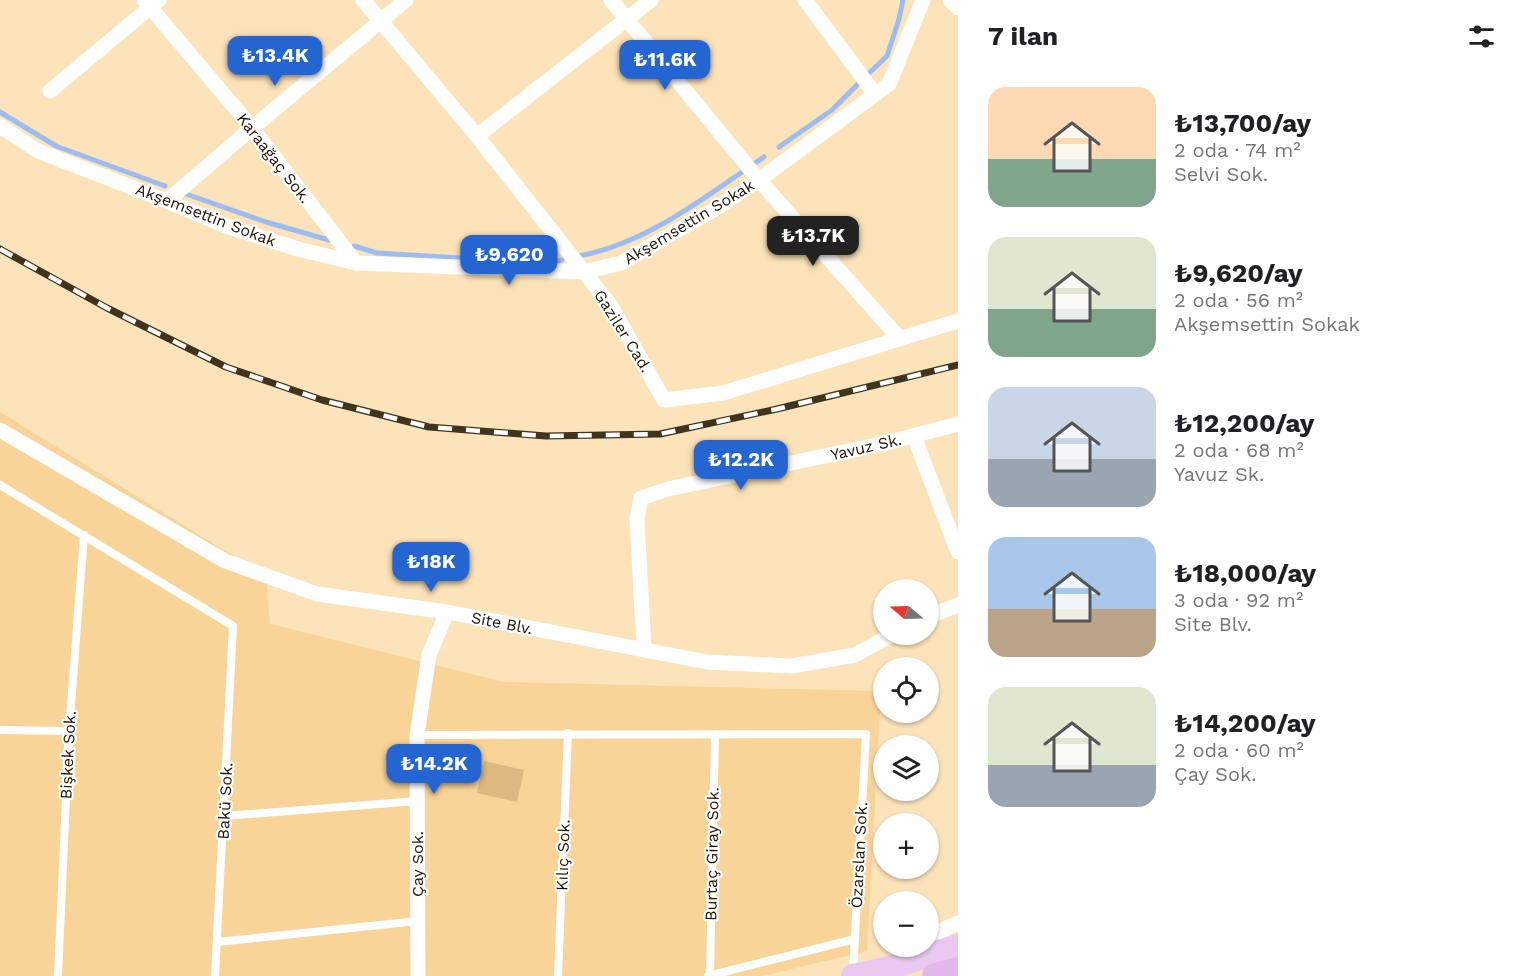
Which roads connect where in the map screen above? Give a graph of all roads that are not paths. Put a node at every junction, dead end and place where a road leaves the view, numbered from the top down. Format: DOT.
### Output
graph roads {
  1 [pos="363,0"];
  2 [pos="406,0"];
  3 [pos="611,0"];
  4 [pos="651,0"];
  5 [pos="805,0"];
  6 [pos="923,0"];
  7 [pos="950,0"];
  8 [pos="151,2"];
  9 [pos="958,8"];
  10 [pos="627,19"];
  11 [pos="381,21"];
  12 [pos="50,91"];
  13 [pos="875,94"];
  14 [pos="0,126"];
  15 [pos="252,128"];
  16 [pos="477,136"];
  17 [pos="752,172"];
  18 [pos="167,201"];
  19 [pos="356,263"];
  20 [pos="584,272"];
  21 [pos="958,321"];
  22 [pos="899,338"];
  23 [pos="958,424"];
  24 [pos="0,430"];
  25 [pos="914,436"];
  26 [pos="0,485"];
  27 [pos="84,535"];
  28 [pos="958,552"];
  29 [pos="958,605"];
  30 [pos="447,612"];
  31 [pos="939,613"];
  32 [pos="873,645"];
  33 [pos="644,650"];
  34 [pos="0,730"];
  35 [pos="69,731"];
  36 [pos="568,733"];
  37 [pos="715,734"];
  38 [pos="417,735"];
  39 [pos="418,801"];
  40 [pos="224,816"];
  41 [pos="418,921"];
  42 [pos="958,923"];
  43 [pos="855,939"];
  44 [pos="217,942"];
  45 [pos="958,946"];
  46 [pos="934,965"];
  47 [pos="958,970"];
  48 [pos="58,976"];
  49 [pos="215,976"];
  50 [pos="418,976"];
  51 [pos="558,976"];
  52 [pos="708,976"];
  53 [pos="853,976"];
  1 -- 11 [label="street, Gaziler Cad."];
  2 -- 11 [label="street"];
  3 -- 10 [label="street"];
  4 -- 10 [label="street"];
  5 -- 13 [label="street"];
  6 -- 13 [label="street, Akşemsettin Sokak"];
  7 -- 9 [label="street"];
  8 -- 12 [label="street"];
  8 -- 15 [label="street, Karaağaç Sok."];
  10 -- 16 [label="street"];
  10 -- 17 [label="street"];
  11 -- 15 [label="street"];
  11 -- 16 [label="street, Gaziler Cad."];
  13 -- 17 [label="street, Akşemsettin Sokak"];
  14 -- 18 [label="street, Akşemsettin Sokak"];
  15 -- 18 [label="street"];
  15 -- 19 [label="street, Karaağaç Sok."];
  16 -- 20 [label="street, Gaziler Cad."];
  17 -- 20 [label="street, Akşemsettin Sokak"];
  17 -- 22 [label="street"];
  18 -- 19 [label="street, Akşemsettin Sokak"];
  19 -- 20 [label="street, Akşemsettin Sokak"];
  20 -- 22 [label="street, Gaziler Cad."];
  21 -- 22 [label="street, Gaziler Cad."];
  23 -- 25 [label="street, Yavuz Sk."];
  24 -- 30 [label="street, Site Blv."];
  25 -- 28 [label="street"];
  25 -- 33 [label="street, Yavuz Sk."];
  26 -- 27 [label="lane"];
  27 -- 35 [label="lane, Bişkek Sok."];
  27 -- 40 [label="lane, Bakü Sok."];
  29 -- 31 [label="street"];
  30 -- 33 [label="street, Site Blv."];
  30 -- 38 [label="street, Çay Sok."];
  32 -- 33 [label="street, Site Blv."];
  34 -- 35 [label="lane"];
  35 -- 48 [label="lane, Bişkek Sok."];
  36 -- 37 [label="lane"];
  36 -- 38 [label="lane"];
  36 -- 51 [label="lane, Kılıç Sok."];
  37 -- 43 [label="lane, Özarslan Sok."];
  37 -- 52 [label="lane, Burtaç Giray Sok."];
  38 -- 39 [label="street, Çay Sok."];
  39 -- 40 [label="lane"];
  39 -- 41 [label="street, Çay Sok."];
  40 -- 44 [label="lane, Bakü Sok."];
  41 -- 44 [label="lane"];
  41 -- 50 [label="street, Çay Sok."];
  42 -- 46 [label="street"];
  43 -- 52 [label="lane"];
  43 -- 53 [label="lane, Özarslan Sok."];
  44 -- 49 [label="lane, Bakü Sok."];
  45 -- 46 [label="main road"];
  46 -- 47 [label="highway"];
  46 -- 53 [label="main road"];
}
